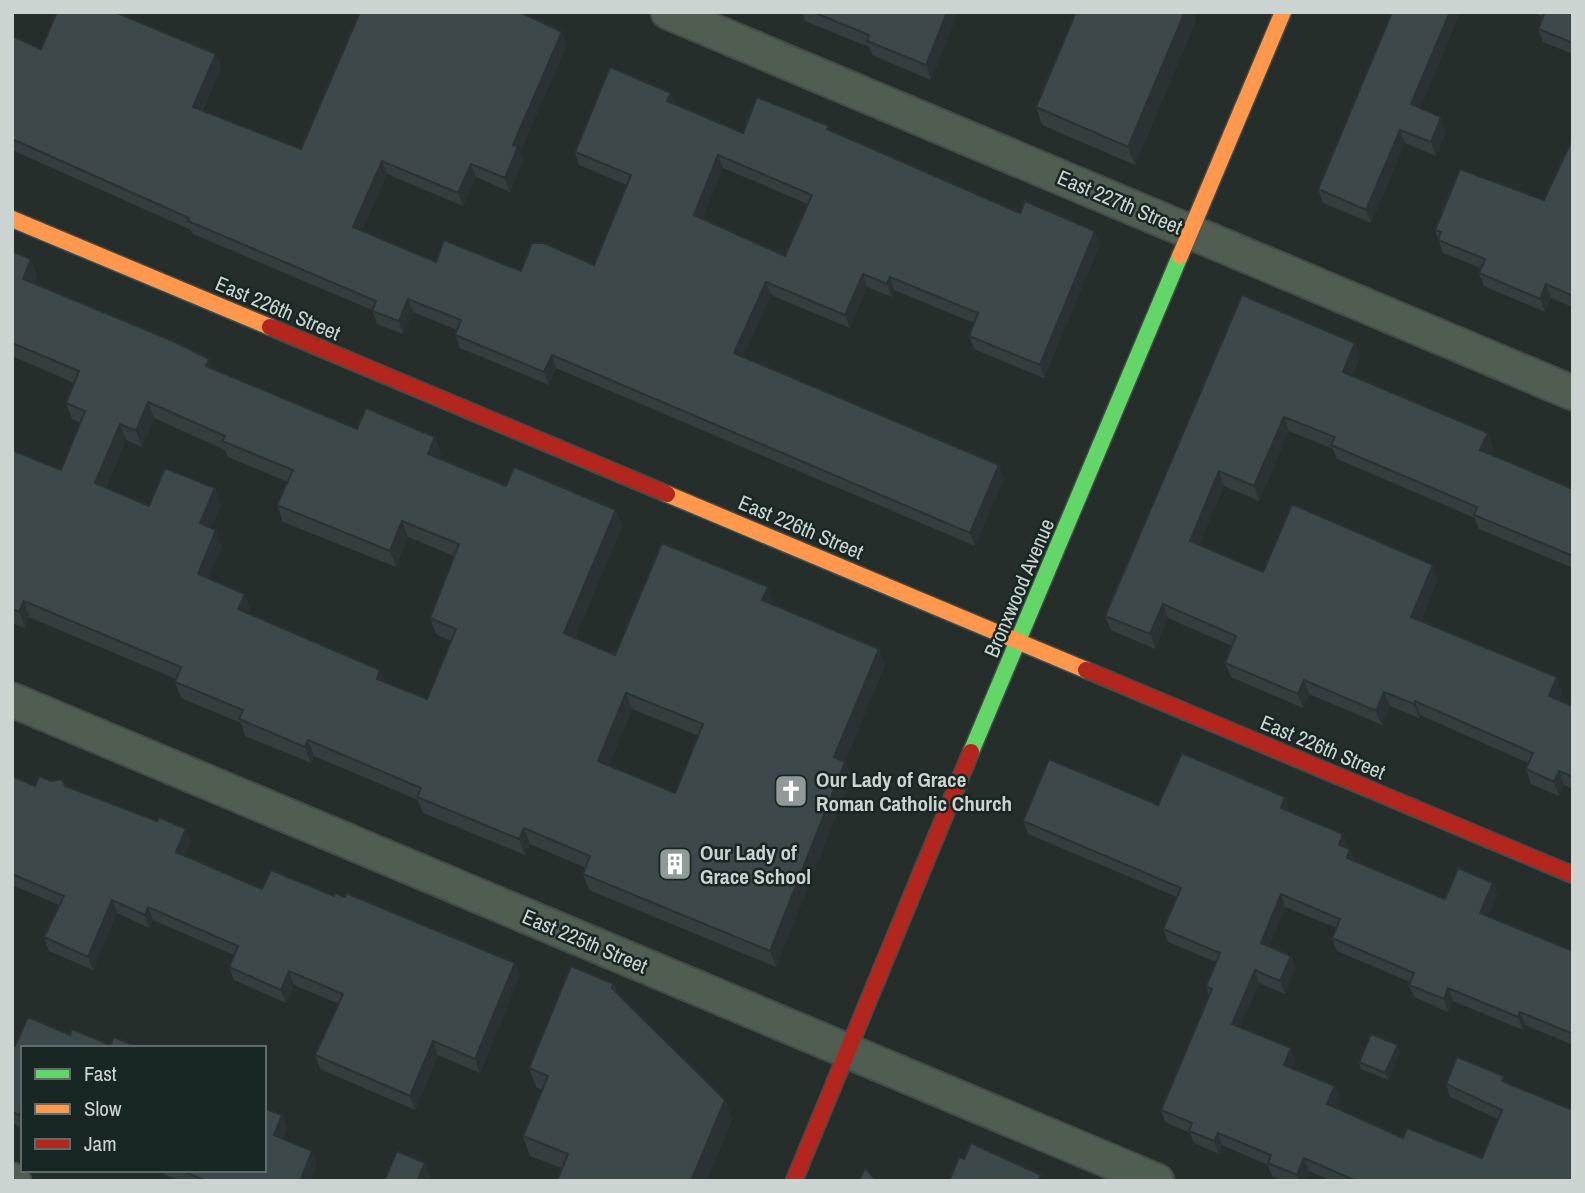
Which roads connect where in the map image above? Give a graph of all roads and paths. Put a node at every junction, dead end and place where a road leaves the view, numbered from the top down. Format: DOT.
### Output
graph roads {
  1 [pos="668,12"];
  2 [pos="1283,12"];
  3 [pos="12,219"];
  4 [pos="1192,233"];
  5 [pos="1573,393"];
  6 [pos="1019,642"];
  7 [pos="12,700"];
  8 [pos="1573,875"];
  9 [pos="848,1051"];
  10 [pos="794,1181"];
  11 [pos="1157,1181"];
  1 -- 4 [label="street, East 227th Street"];
  2 -- 4 [label="street, Bronxwood Avenue"];
  3 -- 6 [label="street, East 226th Street"];
  4 -- 5 [label="street, East 227th Street"];
  4 -- 6 [label="street, Bronxwood Avenue"];
  6 -- 8 [label="street, East 226th Street"];
  6 -- 9 [label="street, Bronxwood Avenue"];
  7 -- 9 [label="street, East 225th Street"];
  9 -- 10 [label="street, Bronxwood Avenue"];
  9 -- 11 [label="street, East 225th Street"];
}
